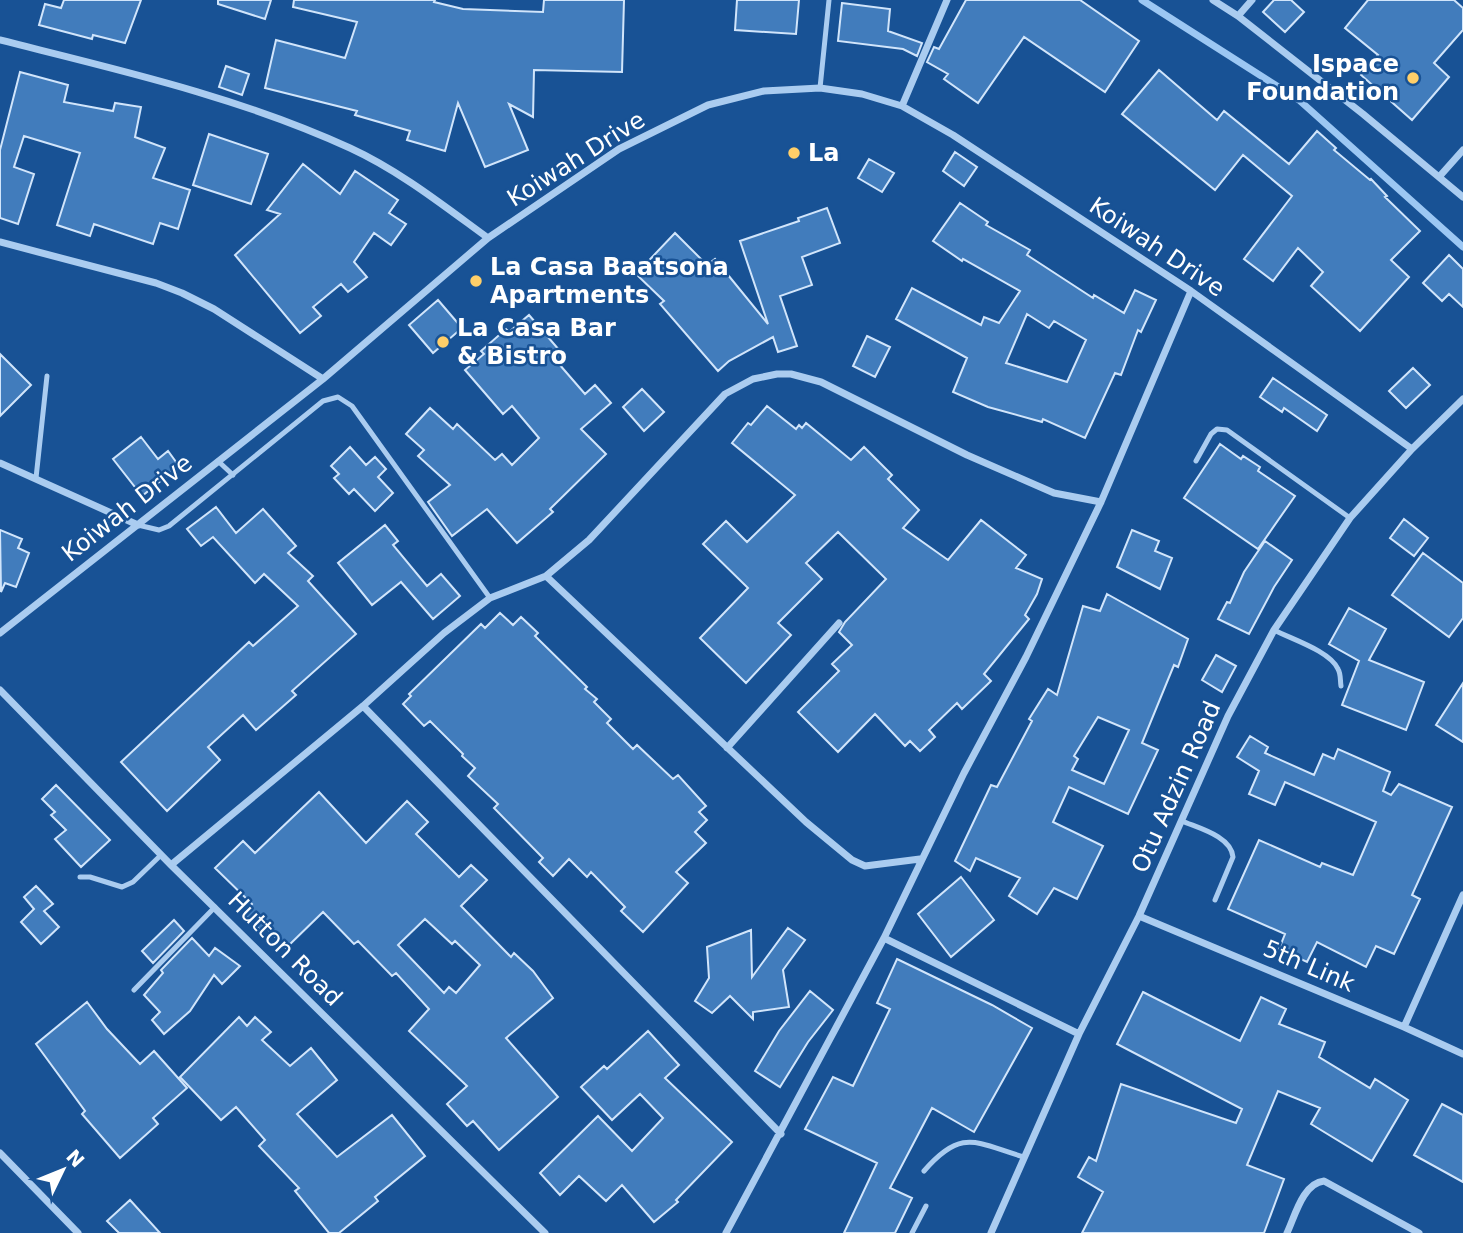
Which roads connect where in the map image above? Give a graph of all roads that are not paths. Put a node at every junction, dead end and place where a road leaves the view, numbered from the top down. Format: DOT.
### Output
graph roads {
  1 [pos="829,0"];
  2 [pos="947,0"];
  3 [pos="1213,0"];
  4 [pos="1252,0"];
  5 [pos="1238,16"];
  6 [pos="0,40"];
  7 [pos="820,88"];
  8 [pos="902,106"];
  9 [pos="1463,150"];
  10 [pos="1439,177"];
  11 [pos="1463,197"];
  12 [pos="488,238"];
  13 [pos="0,242"];
  14 [pos="1191,291"];
  15 [pos="47,376"];
  16 [pos="323,379"];
  17 [pos="1463,399"];
  18 [pos="1412,449"];
  19 [pos="218,461"];
  20 [pos="1196,461"];
  21 [pos="0,463"];
  22 [pos="233,475"];
  23 [pos="36,478"];
  24 [pos="1101,502"];
  25 [pos="1350,518"];
  26 [pos="138,525"];
  27 [pos="547,576"];
  28 [pos="491,598"];
  29 [pos="839,623"];
  30 [pos="1274,630"];
  31 [pos="0,633"];
  32 [pos="1341,686"];
  33 [pos="0,691"];
  34 [pos="362,706"];
  35 [pos="727,748"];
  36 [pos="1182,821"];
  37 [pos="161,855"];
  38 [pos="920,859"];
  39 [pos="171,865"];
  40 [pos="80,877"];
  41 [pos="1463,895"];
  42 [pos="1214,900"];
  43 [pos="215,907"];
  44 [pos="1139,916"];
  45 [pos="884,937"];
  46 [pos="134,990"];
  47 [pos="1404,1027"];
  48 [pos="1079,1034"];
  49 [pos="1463,1054"];
  50 [pos="781,1134"];
  51 [pos="0,1153"];
  52 [pos="1024,1157"];
  53 [pos="924,1171"];
  54 [pos="926,1206"];
  55 [pos="78,1233"];
  56 [pos="545,1233"];
  57 [pos="726,1233"];
  58 [pos="912,1233"];
  59 [pos="991,1233"];
  60 [pos="1287,1233"];
  61 [pos="1419,1233"];
  1 -- 7 [label="lane"];
  2 -- 8 [label="street"];
  3 -- 5 [label="street"];
  4 -- 5 [label="street"];
  5 -- 10 [label="street"];
  6 -- 12 [label="street"];
  7 -- 8 [label="street, Koiwah Drive"];
  7 -- 12 [label="street, Koiwah Drive"];
  8 -- 14 [label="street, Koiwah Drive"];
  9 -- 10 [label="street"];
  10 -- 11 [label="street"];
  12 -- 16 [label="street, Koiwah Drive"];
  13 -- 16 [label="street"];
  14 -- 18 [label="street, Koiwah Drive"];
  14 -- 24 [label="street"];
  15 -- 23 [label="lane"];
  16 -- 19 [label="street, Koiwah Drive"];
  17 -- 18 [label="street, Otu Adzin Road"];
  18 -- 25 [label="street, Otu Adzin Road"];
  19 -- 22 [label="lane"];
  19 -- 26 [label="street, Koiwah Drive"];
  20 -- 25 [label="lane"];
  21 -- 23 [label="street"];
  22 -- 26 [label="lane"];
  22 -- 28 [label="lane"];
  23 -- 26 [label="street"];
  24 -- 27 [label="street"];
  24 -- 38 [label="street"];
  25 -- 30 [label="street, Otu Adzin Road"];
  26 -- 31 [label="street, Koiwah Drive"];
  27 -- 28 [label="street"];
  27 -- 35 [label="street"];
  28 -- 34 [label="street"];
  29 -- 35 [label="street"];
  30 -- 32 [label="lane"];
  30 -- 36 [label="street, Otu Adzin Road"];
  33 -- 37 [label="street, Hutton Road"];
  34 -- 39 [label="street"];
  34 -- 50 [label="street"];
  35 -- 38 [label="street"];
  36 -- 42 [label="lane"];
  36 -- 44 [label="street, Otu Adzin Road"];
  37 -- 39 [label="street, Hutton Road"];
  37 -- 40 [label="lane"];
  38 -- 45 [label="street"];
  39 -- 43 [label="street, Hutton Road"];
  41 -- 47 [label="street"];
  43 -- 46 [label="lane"];
  43 -- 56 [label="street, Hutton Road"];
  44 -- 47 [label="street, 5th Link"];
  44 -- 48 [label="street, Otu Adzin Road"];
  45 -- 48 [label="street"];
  45 -- 50 [label="street"];
  47 -- 49 [label="street, 5th Link"];
  48 -- 52 [label="street, Otu Adzin Road"];
  50 -- 57 [label="street"];
  51 -- 55 [label="street"];
  52 -- 53 [label="lane"];
  52 -- 59 [label="street, Otu Adzin Road"];
  54 -- 58 [label="lane"];
  60 -- 61 [label="street"];
}
